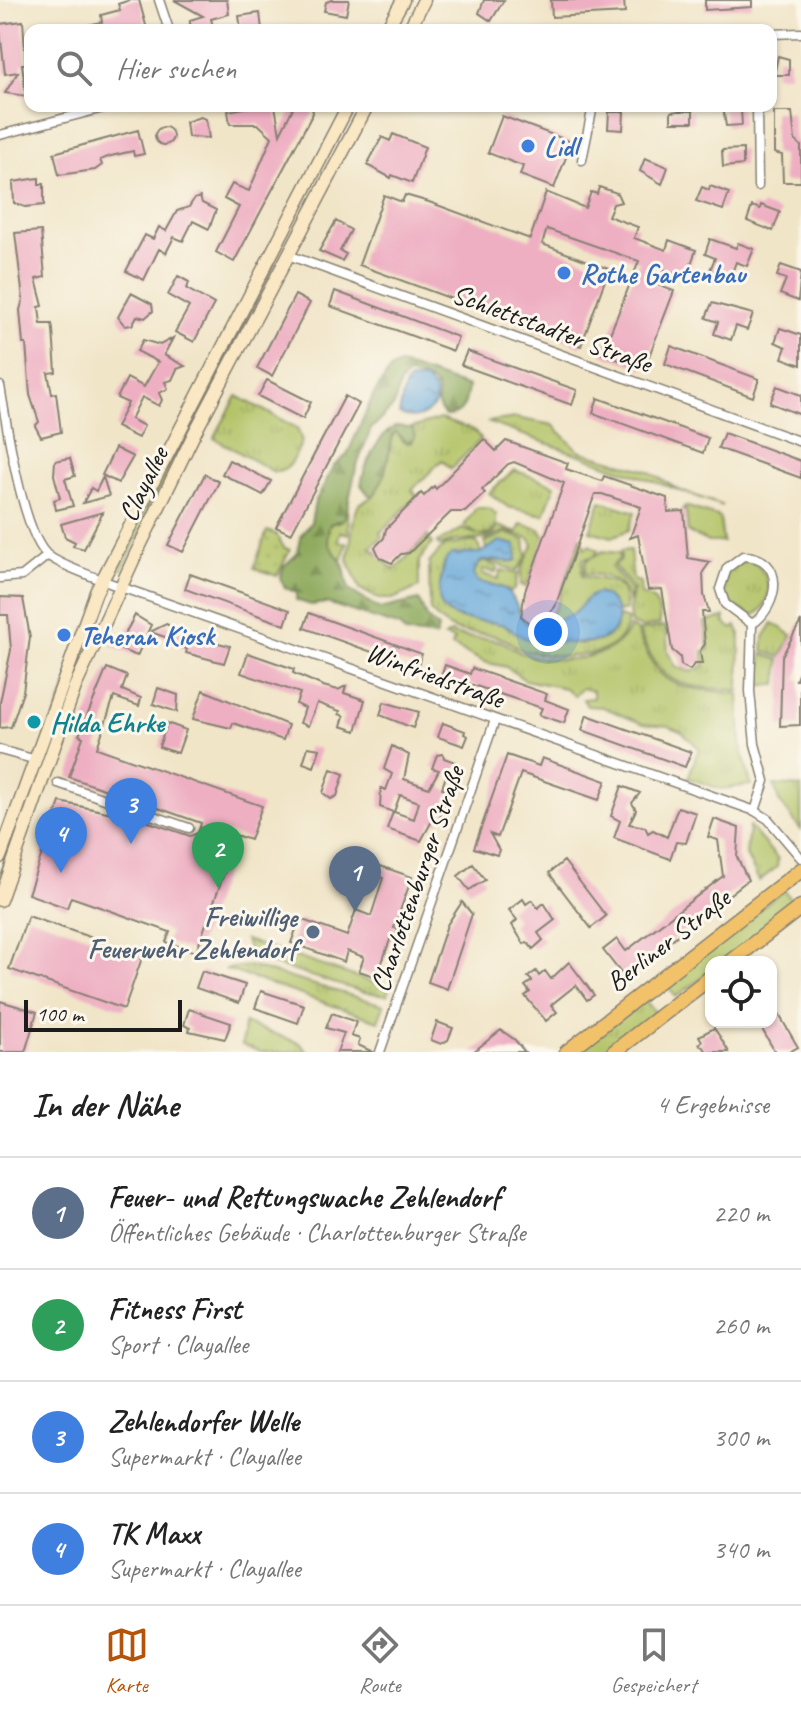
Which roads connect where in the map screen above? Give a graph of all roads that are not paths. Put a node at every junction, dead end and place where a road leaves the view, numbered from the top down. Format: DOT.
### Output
graph roads {
  1 [pos="159,0"];
  2 [pos="403,0"];
  3 [pos="424,0"];
  4 [pos="167,24"];
  5 [pos="389,24"];
  6 [pos="412,24"];
  7 [pos="801,33"];
  8 [pos="777,34"];
  9 [pos="88,112"];
  10 [pos="345,112"];
  11 [pos="364,112"];
  12 [pos="592,112"];
  13 [pos="757,112"];
  14 [pos="0,135"];
  15 [pos="582,160"];
  16 [pos="758,186"];
  17 [pos="288,255"];
  18 [pos="0,386"];
  19 [pos="801,442"];
  20 [pos="47,556"];
  21 [pos="0,578"];
  22 [pos="101,580"];
  23 [pos="121,587"];
  24 [pos="752,624"];
  25 [pos="495,720"];
  26 [pos="0,750"];
  27 [pos="33,759"];
  28 [pos="58,783"];
  29 [pos="755,811"];
  30 [pos="189,828"];
  31 [pos="0,857"];
  32 [pos="801,858"];
  33 [pos="801,870"];
  34 [pos="0,900"];
  35 [pos="801,907"];
  36 [pos="738,956"];
  37 [pos="705,982"];
  38 [pos="380,1052"];
  39 [pos="567,1052"];
  40 [pos="614,1052"];
  1 -- 4 [label="street"];
  2 -- 5 [label="main road"];
  3 -- 6 [label="main road"];
  7 -- 8 [label="street"];
  9 -- 14 [label="street"];
  10 -- 22 [label="main road, Clayallee"];
  11 -- 17 [label="main road, Clayallee"];
  12 -- 15 [label="street"];
  13 -- 16 [label="street"];
  17 -- 19 [label="street, Schlettstadter Straße"];
  17 -- 23 [label="main road, Clayallee"];
  18 -- 20 [label="street"];
  20 -- 21 [label="street"];
  20 -- 22 [label="street, Winfriedstraße"];
  22 -- 23 [label="street, Winfriedstraße"];
  22 -- 27 [label="main road, Clayallee"];
  23 -- 25 [label="street, Winfriedstraße"];
  23 -- 34 [label="main road, Clayallee"];
  24 -- 24 [label="street"];
  24 -- 29 [label="street"];
  25 -- 29 [label="street, Winfriedstraße"];
  25 -- 38 [label="street, Charlottenburger Straße"];
  26 -- 27 [label="street"];
  27 -- 31 [label="main road, Clayallee"];
  28 -- 30 [label="street"];
  29 -- 32 [label="street, Winfriedstraße"];
  33 -- 39 [label="main road, Berliner Straße"];
  35 -- 36 [label="main road, Berliner Straße"];
  37 -- 40 [label="main road, Berliner Straße"];
}
